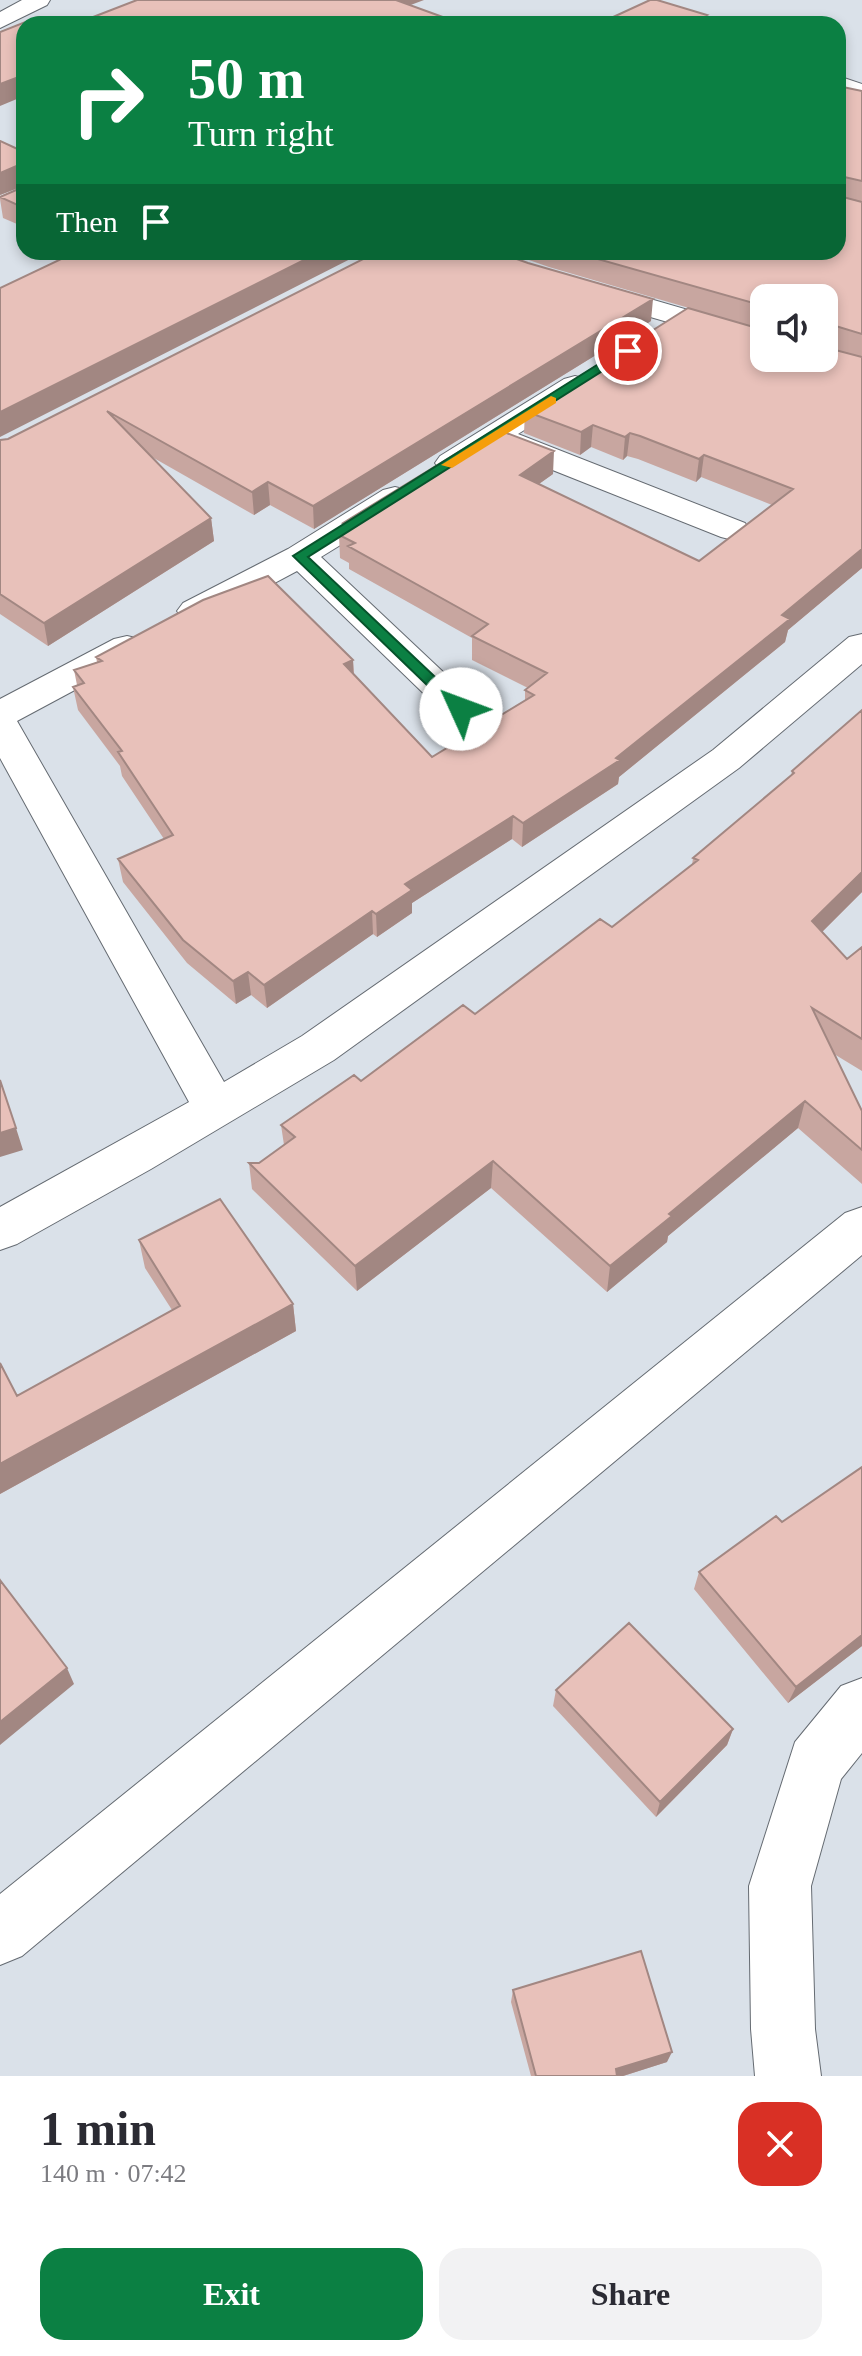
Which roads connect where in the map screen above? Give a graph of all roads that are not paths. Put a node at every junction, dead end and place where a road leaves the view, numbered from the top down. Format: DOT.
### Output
graph roads {
  1 [pos="39,0"];
  2 [pos="0,21"];
  3 [pos="567,284"];
  4 [pos="682,317"];
  5 [pos="750,337"];
  6 [pos="642,342"];
  7 [pos="601,368"];
  8 [pos="494,436"];
  9 [pos="733,530"];
  10 [pos="300,556"];
  11 [pos="862,645"];
  12 [pos="461,709"];
  13 [pos="0,714"];
  14 [pos="0,724"];
  15 [pos="215,1107"];
  16 [pos="862,1227"];
  17 [pos="0,1230"];
  18 [pos="862,1707"];
  19 [pos="0,1934"];
  20 [pos="788,2076"];
  1 -- 2 [label="street"];
  3 -- 4 [label="street"];
  4 -- 5 [label="street"];
  4 -- 6 [label="street"];
  7 -- 8 [label="street"];
  8 -- 9 [label="street"];
  8 -- 10 [label="street"];
  10 -- 12 [label="street"];
  10 -- 13 [label="street"];
  11 -- 15 [label="street"];
  14 -- 15 [label="street"];
  15 -- 17 [label="street"];
  16 -- 19 [label="street"];
  18 -- 20 [label="street"];
}
